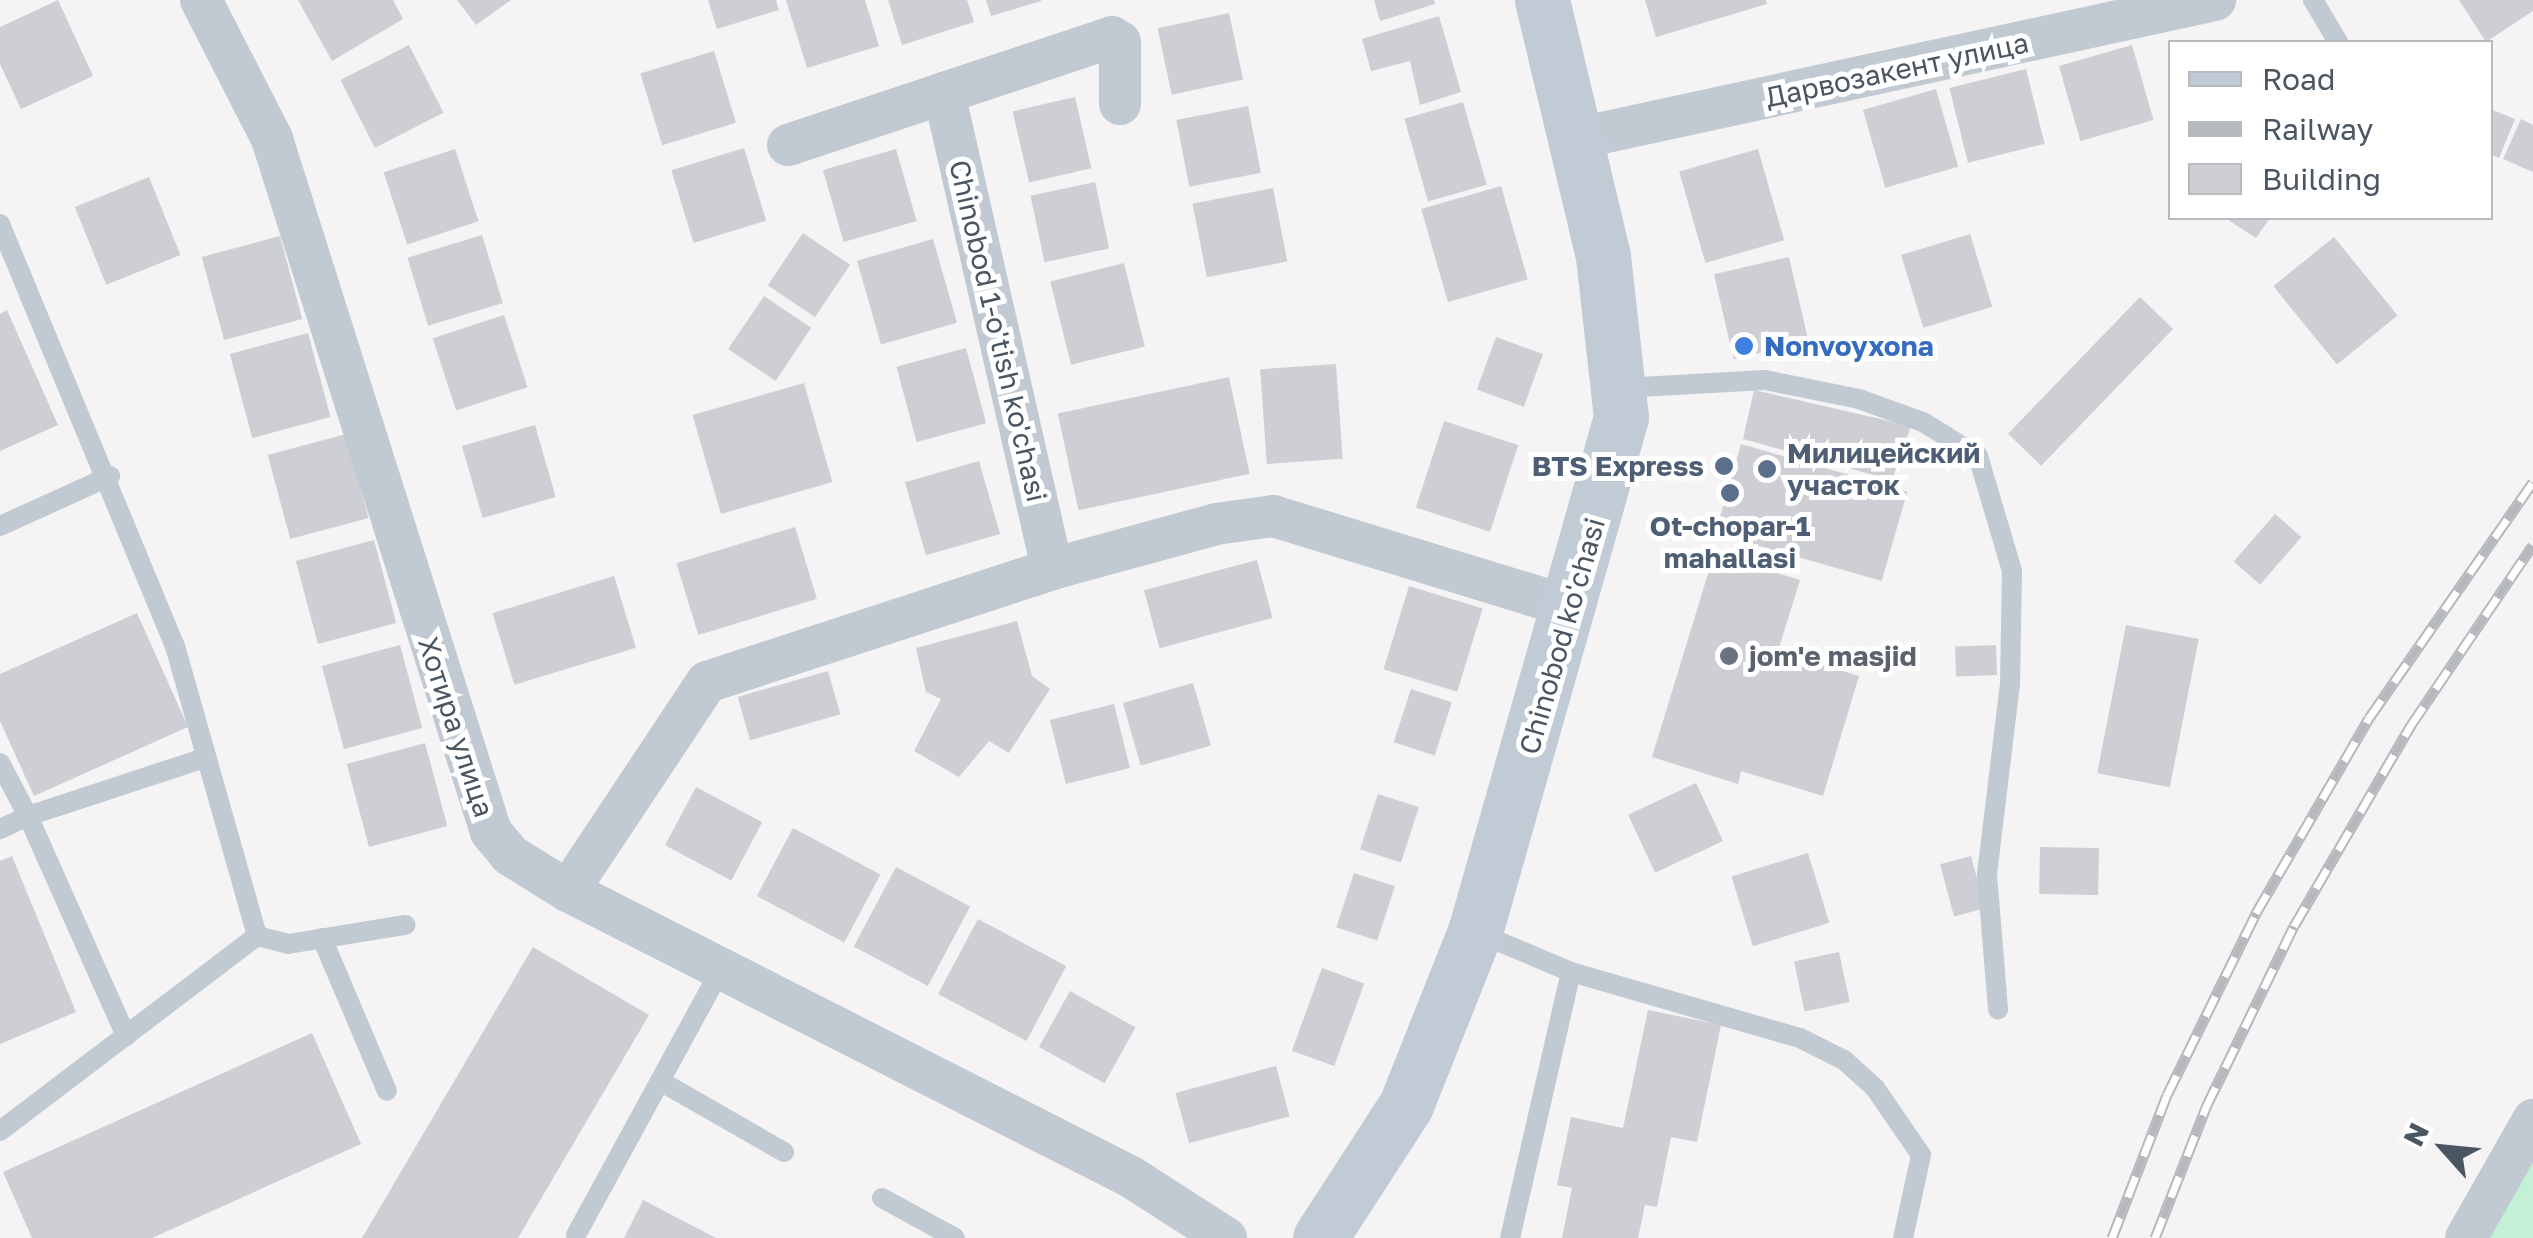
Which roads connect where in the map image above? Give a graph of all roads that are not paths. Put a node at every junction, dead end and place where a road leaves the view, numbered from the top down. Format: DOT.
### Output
graph roads {
  1 [pos="201,0"];
  2 [pos="1542,0"];
  3 [pos="2215,0"];
  4 [pos="2313,0"];
  5 [pos="2337,40"];
  6 [pos="944,92"];
  7 [pos="1120,104"];
  8 [pos="1579,138"];
  9 [pos="788,144"];
  10 [pos="0,224"];
  11 [pos="1622,388"];
  12 [pos="110,476"];
  13 [pos="0,526"];
  14 [pos="1052,568"];
  15 [pos="1570,606"];
  16 [pos="204,758"];
  17 [pos="0,763"];
  18 [pos="28,816"];
  19 [pos="0,829"];
  20 [pos="568,891"];
  21 [pos="405,925"];
  22 [pos="1474,932"];
  23 [pos="257,936"];
  24 [pos="322,938"];
  25 [pos="721,969"];
  26 [pos="1571,972"];
  27 [pos="1998,1010"];
  28 [pos="126,1036"];
  29 [pos="660,1081"];
  30 [pos="387,1090"];
  31 [pos="2533,1120"];
  32 [pos="0,1131"];
  33 [pos="784,1152"];
  34 [pos="882,1198"];
  35 [pos="576,1234"];
  36 [pos="955,1238"];
  37 [pos="1226,1238"];
  38 [pos="1320,1238"];
  39 [pos="1510,1238"];
  40 [pos="1902,1238"];
  41 [pos="2466,1238"];
  1 -- 20 [label="street, Хотира улица"];
  2 -- 8 [label="main road, Chinobod ko'chasi"];
  3 -- 8 [label="street, Дарвозакент улица"];
  4 -- 5 [label="lane"];
  6 -- 7 [label="street"];
  6 -- 9 [label="street"];
  6 -- 14 [label="street, Chinobod 1-o'tish ko'chasi"];
  8 -- 11 [label="main road, Chinobod ko'chasi"];
  10 -- 12 [label="lane"];
  11 -- 15 [label="main road, Chinobod ko'chasi"];
  11 -- 27 [label="lane"];
  12 -- 13 [label="lane"];
  12 -- 16 [label="lane"];
  14 -- 15 [label="street"];
  14 -- 20 [label="street"];
  15 -- 22 [label="main road, Chinobod ko'chasi"];
  16 -- 18 [label="lane"];
  16 -- 23 [label="lane"];
  17 -- 18 [label="lane"];
  18 -- 19 [label="lane"];
  18 -- 28 [label="lane"];
  20 -- 25 [label="street, Хотира улица"];
  21 -- 24 [label="lane"];
  22 -- 26 [label="lane"];
  22 -- 38 [label="main road, Chinobod ko'chasi"];
  23 -- 24 [label="lane"];
  23 -- 28 [label="lane"];
  24 -- 30 [label="lane"];
  25 -- 29 [label="lane"];
  25 -- 37 [label="street, Хотира улица"];
  26 -- 39 [label="lane"];
  26 -- 40 [label="lane"];
  28 -- 32 [label="lane"];
  29 -- 33 [label="lane"];
  29 -- 35 [label="lane"];
  31 -- 41 [label="street"];
  34 -- 36 [label="lane"];
}
